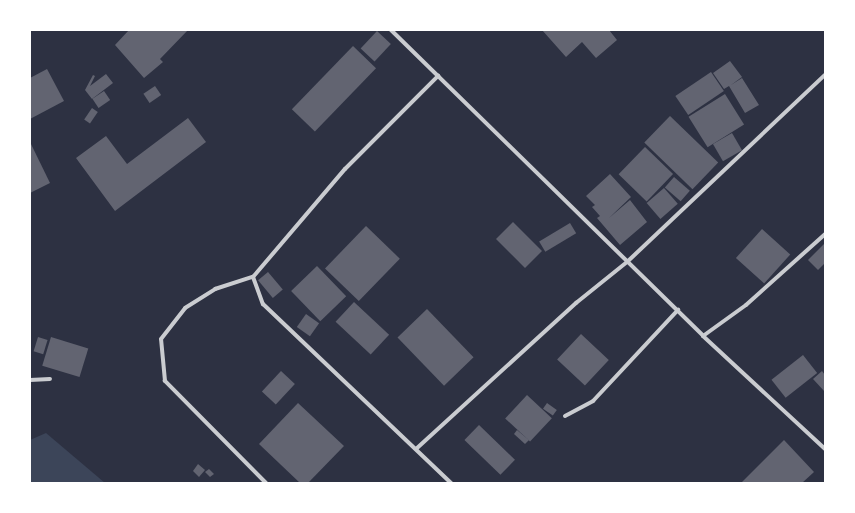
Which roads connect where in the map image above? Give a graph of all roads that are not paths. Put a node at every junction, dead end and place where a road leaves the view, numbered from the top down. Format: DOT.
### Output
graph roads {
  1 [pos="391,30"];
  2 [pos="825,75"];
  3 [pos="438,76"];
  4 [pos="825,234"];
  5 [pos="627,262"];
  6 [pos="253,277"];
  7 [pos="678,310"];
  8 [pos="703,336"];
  9 [pos="50,379"];
  10 [pos="30,380"];
  11 [pos="565,416"];
  12 [pos="416,449"];
  13 [pos="825,449"];
  14 [pos="266,483"];
  15 [pos="451,483"];
  1 -- 3 [label="street"];
  2 -- 5 [label="street"];
  3 -- 5 [label="street"];
  3 -- 6 [label="street"];
  4 -- 8 [label="street"];
  5 -- 7 [label="street"];
  5 -- 12 [label="street"];
  6 -- 12 [label="street"];
  6 -- 14 [label="street"];
  7 -- 8 [label="street"];
  7 -- 11 [label="street"];
  8 -- 13 [label="street"];
  9 -- 10 [label="street"];
  12 -- 15 [label="street"];
}
